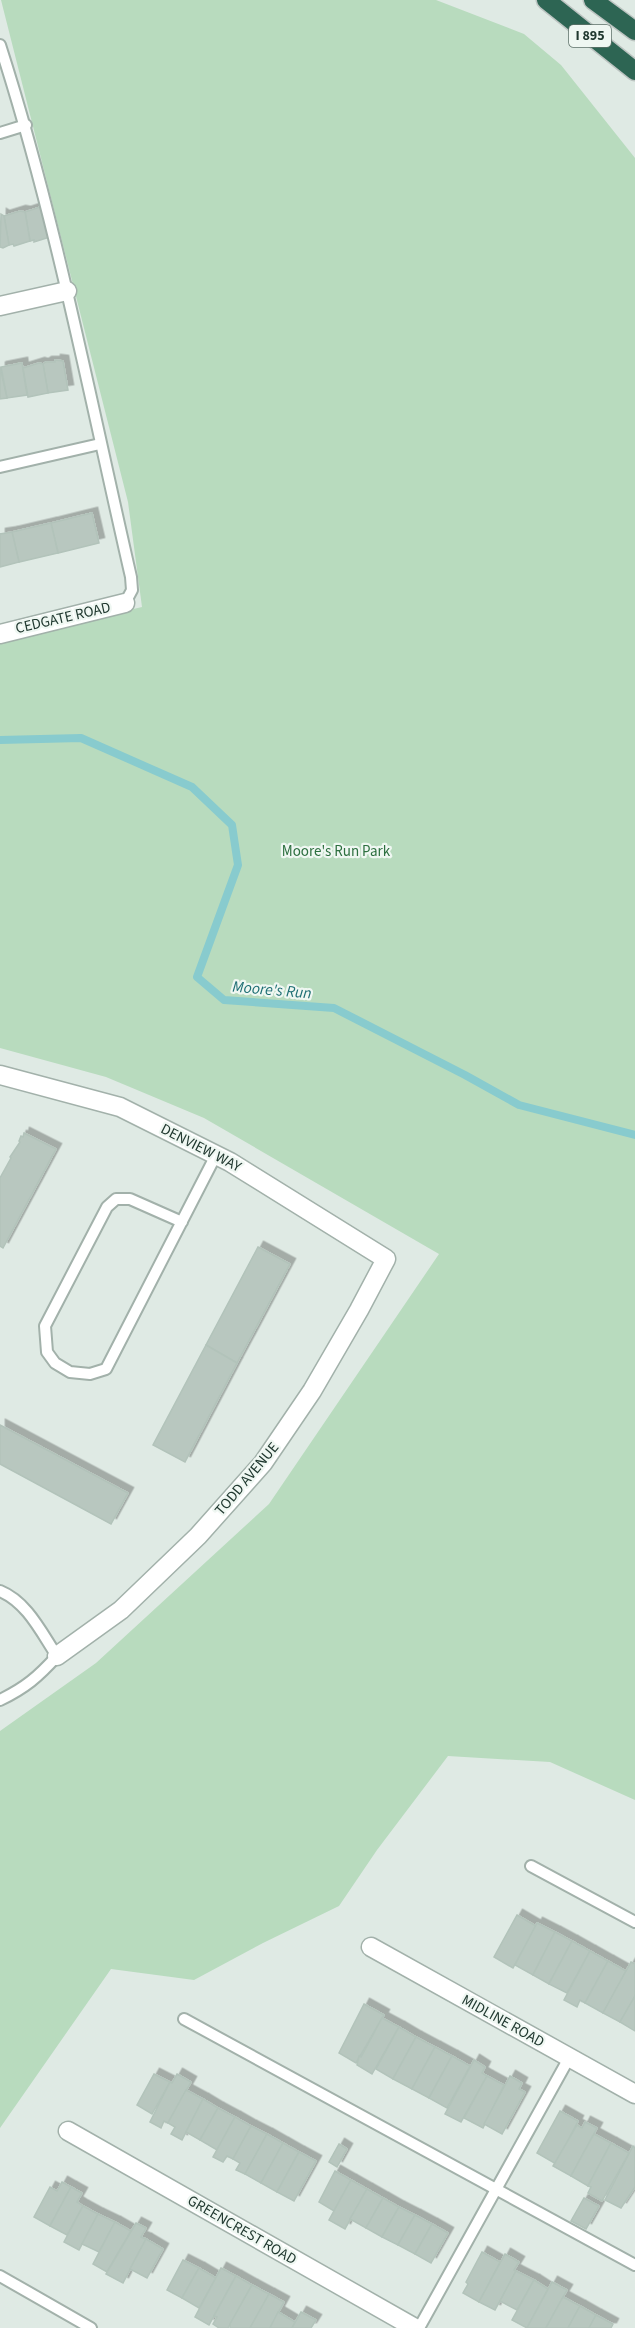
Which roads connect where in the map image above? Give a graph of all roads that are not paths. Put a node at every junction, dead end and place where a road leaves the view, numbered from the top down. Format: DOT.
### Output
graph roads {
  1 [pos="546,0"];
  2 [pos="593,0"];
  3 [pos="635,31"];
  4 [pos="0,45"];
  5 [pos="635,71"];
  6 [pos="26,125"];
  7 [pos="0,133"];
  8 [pos="67,291"];
  9 [pos="0,306"];
  10 [pos="100,444"];
  11 [pos="0,467"];
  12 [pos="125,603"];
  13 [pos="0,634"];
  14 [pos="0,1075"];
  15 [pos="216,1155"];
  16 [pos="182,1222"];
  17 [pos="386,1259"];
  18 [pos="0,1590"];
  19 [pos="57,1656"];
  20 [pos="0,1700"];
  21 [pos="531,1866"];
  22 [pos="635,1922"];
  23 [pos="371,1947"];
  24 [pos="184,2019"];
  25 [pos="569,2058"];
  26 [pos="635,2094"];
  27 [pos="68,2131"];
  28 [pos="496,2189"];
  29 [pos="635,2265"];
  30 [pos="0,2276"];
  31 [pos="92,2328"];
  32 [pos="417,2328"];
  1 -- 5 [label="highway, I 895"];
  2 -- 3 [label="highway"];
  4 -- 6 [label="lane"];
  6 -- 7 [label="lane"];
  6 -- 8 [label="lane"];
  8 -- 9 [label="street"];
  8 -- 10 [label="lane"];
  10 -- 11 [label="lane"];
  10 -- 12 [label="lane"];
  12 -- 13 [label="street, CEDGATE ROAD"];
  14 -- 15 [label="street, DENVIEW WAY"];
  15 -- 16 [label="lane"];
  15 -- 17 [label="street, DENVIEW WAY"];
  16 -- 16 [label="lane"];
  17 -- 19 [label="street, TODD AVENUE"];
  18 -- 19 [label="lane"];
  19 -- 20 [label="lane"];
  21 -- 22 [label="lane"];
  23 -- 25 [label="street, MIDLINE ROAD"];
  24 -- 28 [label="lane"];
  25 -- 26 [label="street, MIDLINE ROAD"];
  25 -- 28 [label="lane"];
  27 -- 32 [label="street, GREENCREST ROAD"];
  28 -- 29 [label="lane"];
  28 -- 32 [label="lane"];
  30 -- 31 [label="lane"];
}
